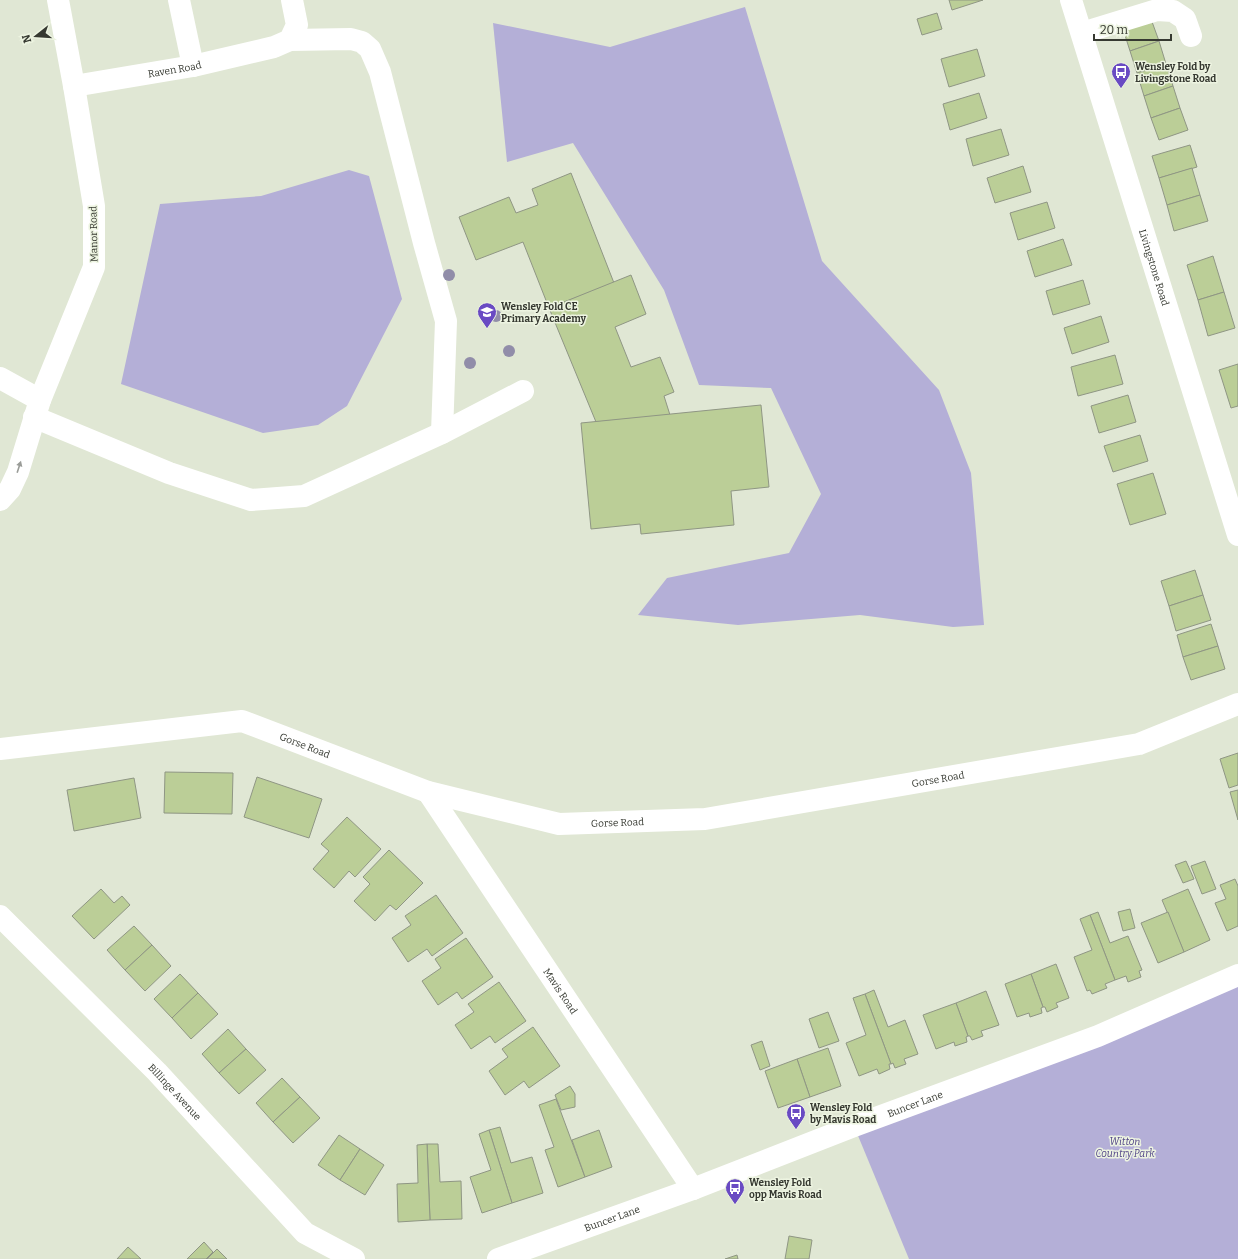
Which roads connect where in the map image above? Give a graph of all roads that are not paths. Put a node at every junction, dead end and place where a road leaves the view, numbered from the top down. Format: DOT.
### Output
graph roads {
  1 [pos="58,0"];
  2 [pos="179,0"];
  3 [pos="292,0"];
  4 [pos="1071,0"];
  5 [pos="1082,33"];
  6 [pos="1191,36"];
  7 [pos="282,44"];
  8 [pos="192,66"];
  9 [pos="74,86"];
  10 [pos="0,378"];
  11 [pos="523,391"];
  12 [pos="37,408"];
  13 [pos="442,433"];
  14 [pos="0,500"];
  15 [pos="1238,535"];
  16 [pos="1238,704"];
  17 [pos="0,749"];
  18 [pos="428,792"];
  19 [pos="0,916"];
  20 [pos="1238,974"];
  21 [pos="693,1189"];
  22 [pos="354,1259"];
  23 [pos="498,1259"];
  1 -- 9 [label="street, Manor Road"];
  2 -- 8 [label="street"];
  3 -- 7 [label="street"];
  4 -- 5 [label="street, Livingstone Road"];
  5 -- 6 [label="street"];
  5 -- 15 [label="street, Livingstone Road"];
  7 -- 8 [label="street, Raven Road"];
  7 -- 13 [label="street, Raven Road"];
  8 -- 9 [label="street, Raven Road"];
  9 -- 12 [label="street, Manor Road"];
  10 -- 12 [label="street"];
  11 -- 13 [label="street"];
  12 -- 13 [label="street"];
  14 -- 12 [label="street, Manor Road, one-way"];
  16 -- 18 [label="street, Gorse Road"];
  17 -- 18 [label="street, Gorse Road"];
  18 -- 21 [label="street, Mavis Road"];
  19 -- 22 [label="street, Billinge Avenue"];
  20 -- 21 [label="street, Buncer Lane"];
  21 -- 23 [label="street, Buncer Lane"];
}
